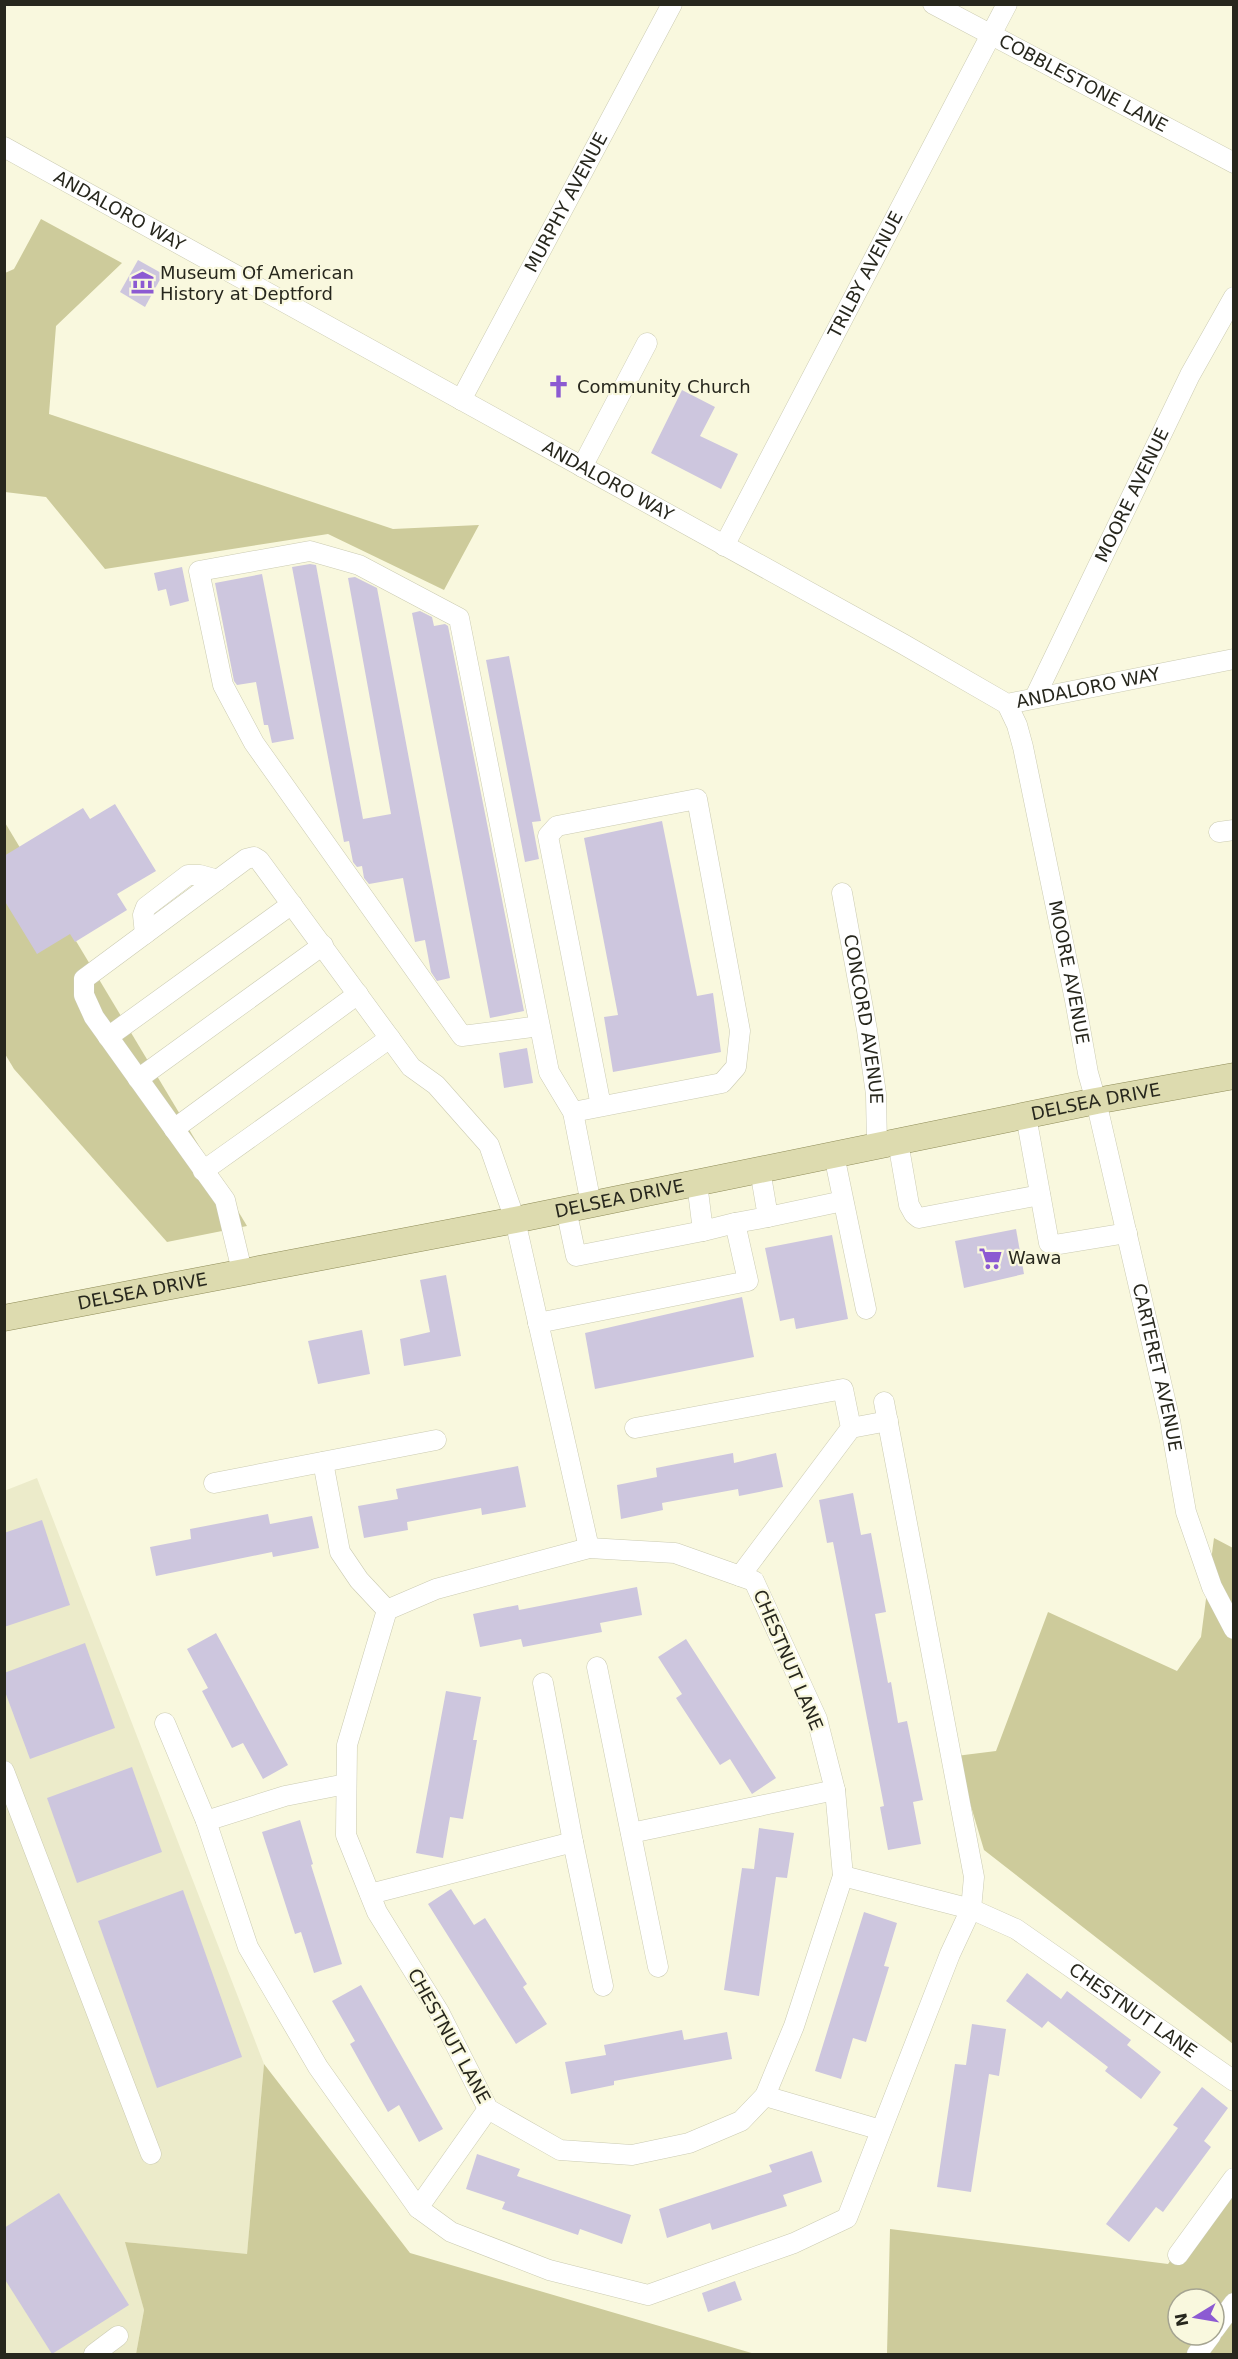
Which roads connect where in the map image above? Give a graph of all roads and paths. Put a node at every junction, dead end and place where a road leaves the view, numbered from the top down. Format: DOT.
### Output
graph roads {
  1 [pos="672,4"];
  2 [pos="933,4"];
  3 [pos="1006,4"];
  4 [pos="990,35"];
  5 [pos="4,147"];
  6 [pos="1233,163"];
  7 [pos="1233,297"];
  8 [pos="647,343"];
  9 [pos="461,400"];
  10 [pos="582,467"];
  11 [pos="724,546"];
  12 [pos="1233,658"];
  13 [pos="1035,697"];
  14 [pos="1007,704"];
  15 [pos="842,893"];
  16 [pos="292,903"];
  17 [pos="322,945"];
  18 [pos="358,994"];
  19 [pos="540,1026"];
  20 [pos="108,1036"];
  21 [pos="390,1038"];
  22 [pos="1233,1076"];
  23 [pos="138,1078"];
  24 [pos="1096,1101"];
  25 [pos="601,1106"];
  26 [pos="573,1112"];
  27 [pos="1026,1116"];
  28 [pos="174,1129"];
  29 [pos="887,1144"];
  30 [pos="834,1155"];
  31 [pos="760,1170"];
  32 [pos="203,1171"];
  33 [pos="696,1183"];
  34 [pos="1040,1195"];
  35 [pos="843,1201"];
  36 [pos="591,1204"];
  37 [pos="566,1209"];
  38 [pos="768,1217"];
  39 [pos="515,1220"];
  40 [pos="735,1223"];
  41 [pos="703,1231"];
  42 [pos="1127,1233"];
  43 [pos="242,1271"];
  44 [pos="866,1309"];
  45 [pos="4,1318"];
  46 [pos="538,1323"];
  47 [pos="634,1428"];
  48 [pos="851,1428"];
  49 [pos="436,1440"];
  50 [pos="323,1462"];
  51 [pos="214,1483"];
  52 [pos="589,1548"];
  53 [pos="740,1576"];
  54 [pos="387,1610"];
  55 [pos="1233,1629"];
  56 [pos="597,1667"];
  57 [pos="543,1683"];
  58 [pos="165,1723"];
  59 [pos="4,1771"];
  60 [pos="346,1784"];
  61 [pos="835,1790"];
  62 [pos="206,1821"];
  63 [pos="631,1833"];
  64 [pos="573,1842"];
  65 [pos="843,1876"];
  66 [pos="370,1894"];
  67 [pos="971,1909"];
  68 [pos="658,1966"];
  69 [pos="603,1986"];
  70 [pos="1233,2081"];
  71 [pos="765,2096"];
  72 [pos="488,2109"];
  73 [pos="881,2130"];
  74 [pos="151,2154"];
  75 [pos="1233,2178"];
  76 [pos="418,2208"];
  77 [pos="1178,2255"];
  78 [pos="118,2336"];
  79 [pos="94,2355"];
  1 -- 9 [label="street, MURPHY AVENUE"];
  2 -- 4 [label="street, COBBLESTONE LANE"];
  3 -- 4 [label="street, TRILBY AVENUE"];
  4 -- 6 [label="street, COBBLESTONE LANE"];
  4 -- 11 [label="street, TRILBY AVENUE"];
  5 -- 9 [label="street, ANDALORO WAY"];
  7 -- 13 [label="street, MOORE AVENUE"];
  8 -- 10 [label="street"];
  9 -- 10 [label="street, ANDALORO WAY"];
  10 -- 11 [label="street, ANDALORO WAY"];
  11 -- 14 [label="street, ANDALORO WAY"];
  12 -- 13 [label="street, ANDALORO WAY"];
  13 -- 14 [label="street, ANDALORO WAY"];
  14 -- 24 [label="street, MOORE AVENUE"];
  15 -- 29 [label="street, CONCORD AVENUE"];
  16 -- 17 [label="street"];
  16 -- 20 [label="street"];
  16 -- 20 [label="street"];
  17 -- 18 [label="street"];
  17 -- 23 [label="street"];
  18 -- 21 [label="street"];
  18 -- 28 [label="street"];
  19 -- 19 [label="street"];
  19 -- 26 [label="street"];
  20 -- 23 [label="street"];
  21 -- 32 [label="street"];
  21 -- 39 [label="street"];
  22 -- 24 [label="main road, DELSEA DRIVE"];
  23 -- 28 [label="street"];
  24 -- 27 [label="main road, DELSEA DRIVE"];
  24 -- 42 [label="street, CARTERET AVENUE"];
  25 -- 25 [label="street"];
  25 -- 26 [label="street"];
  26 -- 36 [label="street"];
  27 -- 29 [label="main road, DELSEA DRIVE"];
  27 -- 34 [label="street"];
  28 -- 32 [label="street"];
  29 -- 30 [label="main road, DELSEA DRIVE"];
  29 -- 34 [label="street, CONCORD AVENUE"];
  30 -- 31 [label="main road, DELSEA DRIVE"];
  30 -- 35 [label="street"];
  31 -- 33 [label="main road, DELSEA DRIVE"];
  31 -- 38 [label="street"];
  32 -- 43 [label="street"];
  33 -- 36 [label="main road, DELSEA DRIVE"];
  33 -- 41 [label="street"];
  34 -- 42 [label="street"];
  35 -- 38 [label="street"];
  35 -- 44 [label="street"];
  36 -- 37 [label="main road, DELSEA DRIVE"];
  37 -- 39 [label="main road, DELSEA DRIVE"];
  37 -- 41 [label="street"];
  38 -- 40 [label="street"];
  39 -- 43 [label="main road, DELSEA DRIVE"];
  39 -- 46 [label="street"];
  40 -- 41 [label="street"];
  40 -- 46 [label="street"];
  42 -- 55 [label="street, CARTERET AVENUE"];
  43 -- 45 [label="main road, DELSEA DRIVE"];
  46 -- 52 [label="street"];
  47 -- 48 [label="street"];
  48 -- 53 [label="street"];
  48 -- 67 [label="street"];
  49 -- 50 [label="street"];
  50 -- 51 [label="street"];
  50 -- 54 [label="street"];
  52 -- 53 [label="street, CHESTNUT LANE"];
  52 -- 54 [label="street, CHESTNUT LANE"];
  53 -- 61 [label="street, CHESTNUT LANE"];
  54 -- 60 [label="street, CHESTNUT LANE"];
  56 -- 63 [label="street"];
  57 -- 64 [label="street"];
  58 -- 62 [label="street"];
  59 -- 74 [label="street"];
  60 -- 62 [label="street"];
  60 -- 66 [label="street, CHESTNUT LANE"];
  61 -- 63 [label="street"];
  61 -- 65 [label="street, CHESTNUT LANE"];
  62 -- 76 [label="street"];
  63 -- 68 [label="street"];
  64 -- 66 [label="street"];
  64 -- 69 [label="street"];
  65 -- 67 [label="street, CHESTNUT LANE"];
  65 -- 71 [label="street, CHESTNUT LANE"];
  66 -- 72 [label="street, CHESTNUT LANE"];
  67 -- 70 [label="street, CHESTNUT LANE"];
  67 -- 73 [label="street"];
  71 -- 72 [label="street, CHESTNUT LANE"];
  71 -- 73 [label="street"];
  72 -- 76 [label="street"];
  73 -- 76 [label="street"];
  75 -- 77 [label="street"];
  78 -- 79 [label="street"];
}
